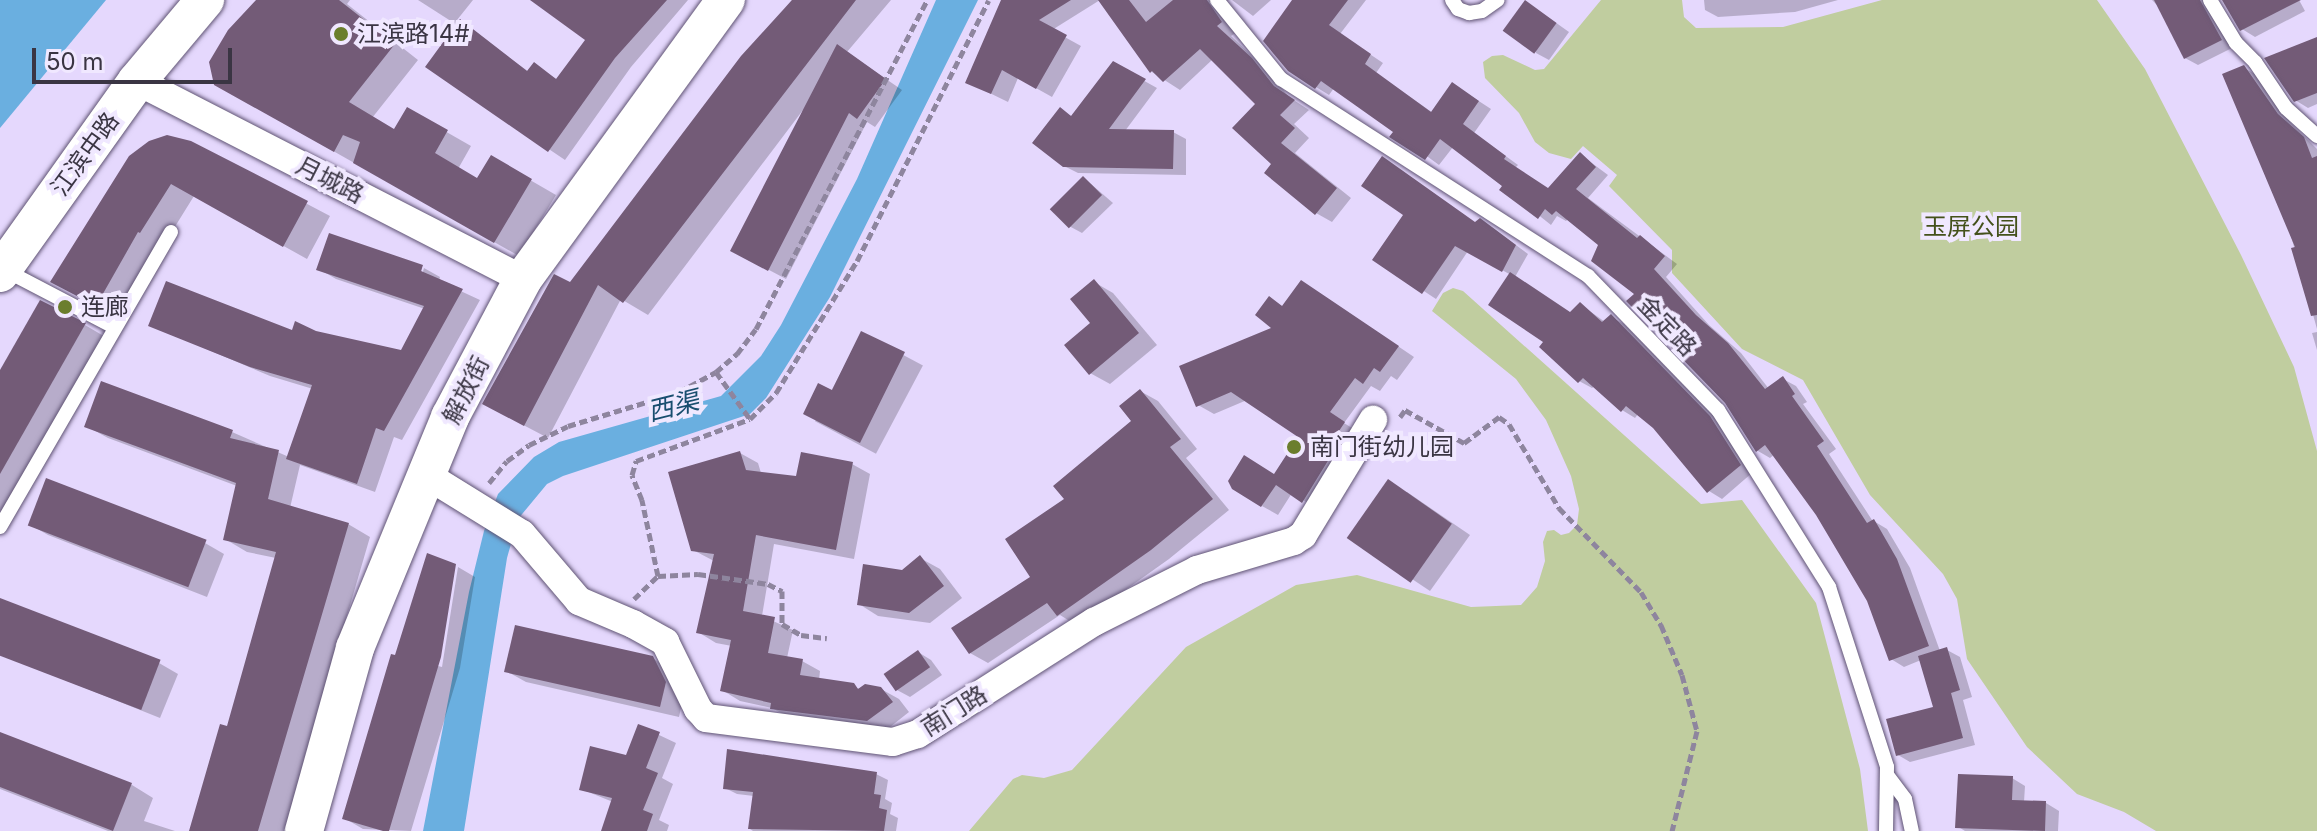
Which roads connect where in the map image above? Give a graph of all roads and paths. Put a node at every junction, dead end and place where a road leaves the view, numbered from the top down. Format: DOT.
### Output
graph roads {
  1 [pos="205,0"];
  2 [pos="726,0"];
  3 [pos="927,0"];
  4 [pos="989,0"];
  5 [pos="1217,0"];
  6 [pos="1452,0"];
  7 [pos="1498,0"];
  8 [pos="2210,0"];
  9 [pos="137,81"];
  10 [pos="2317,136"];
  11 [pos="171,232"];
  12 [pos="1,271"];
  13 [pos="523,279"];
  14 [pos="114,327"];
  15 [pos="716,372"];
  16 [pos="750,419"];
  17 [pos="1373,420"];
  18 [pos="428,476"];
  19 [pos="473,503"];
  20 [pos="0,527"];
  21 [pos="658,576"];
  22 [pos="615,616"];
  23 [pos="827,638"];
  24 [pos="1887,775"];
  25 [pos="304,831"];
  26 [pos="1672,831"];
  27 [pos="1886,831"];
  28 [pos="1912,831"];
  1 -- 9 [label="street, 江滨中路"];
  2 -- 13 [label="street, 解放街"];
  3 -- 15 [label="path"];
  4 -- 16 [label="path"];
  5 -- 24 [label="lane, 金定路"];
  6 -- 7 [label="lane"];
  8 -- 10 [label="lane"];
  9 -- 12 [label="street, 江滨中路"];
  9 -- 13 [label="street, 月城路"];
  11 -- 14 [label="lane"];
  12 -- 14 [label="lane"];
  13 -- 18 [label="street, 解放街"];
  14 -- 20 [label="lane"];
  15 -- 16 [label="path"];
  15 -- 19 [label="path"];
  16 -- 21 [label="path"];
  17 -- 22 [label="street, 南门路"];
  17 -- 26 [label="path"];
  18 -- 19 [label="street, 南门路"];
  18 -- 25 [label="street, 解放街"];
  19 -- 22 [label="street, 南门路"];
  21 -- 22 [label="path"];
  21 -- 23 [label="path"];
  24 -- 27 [label="lane, 金定路"];
  24 -- 28 [label="lane"];
}
